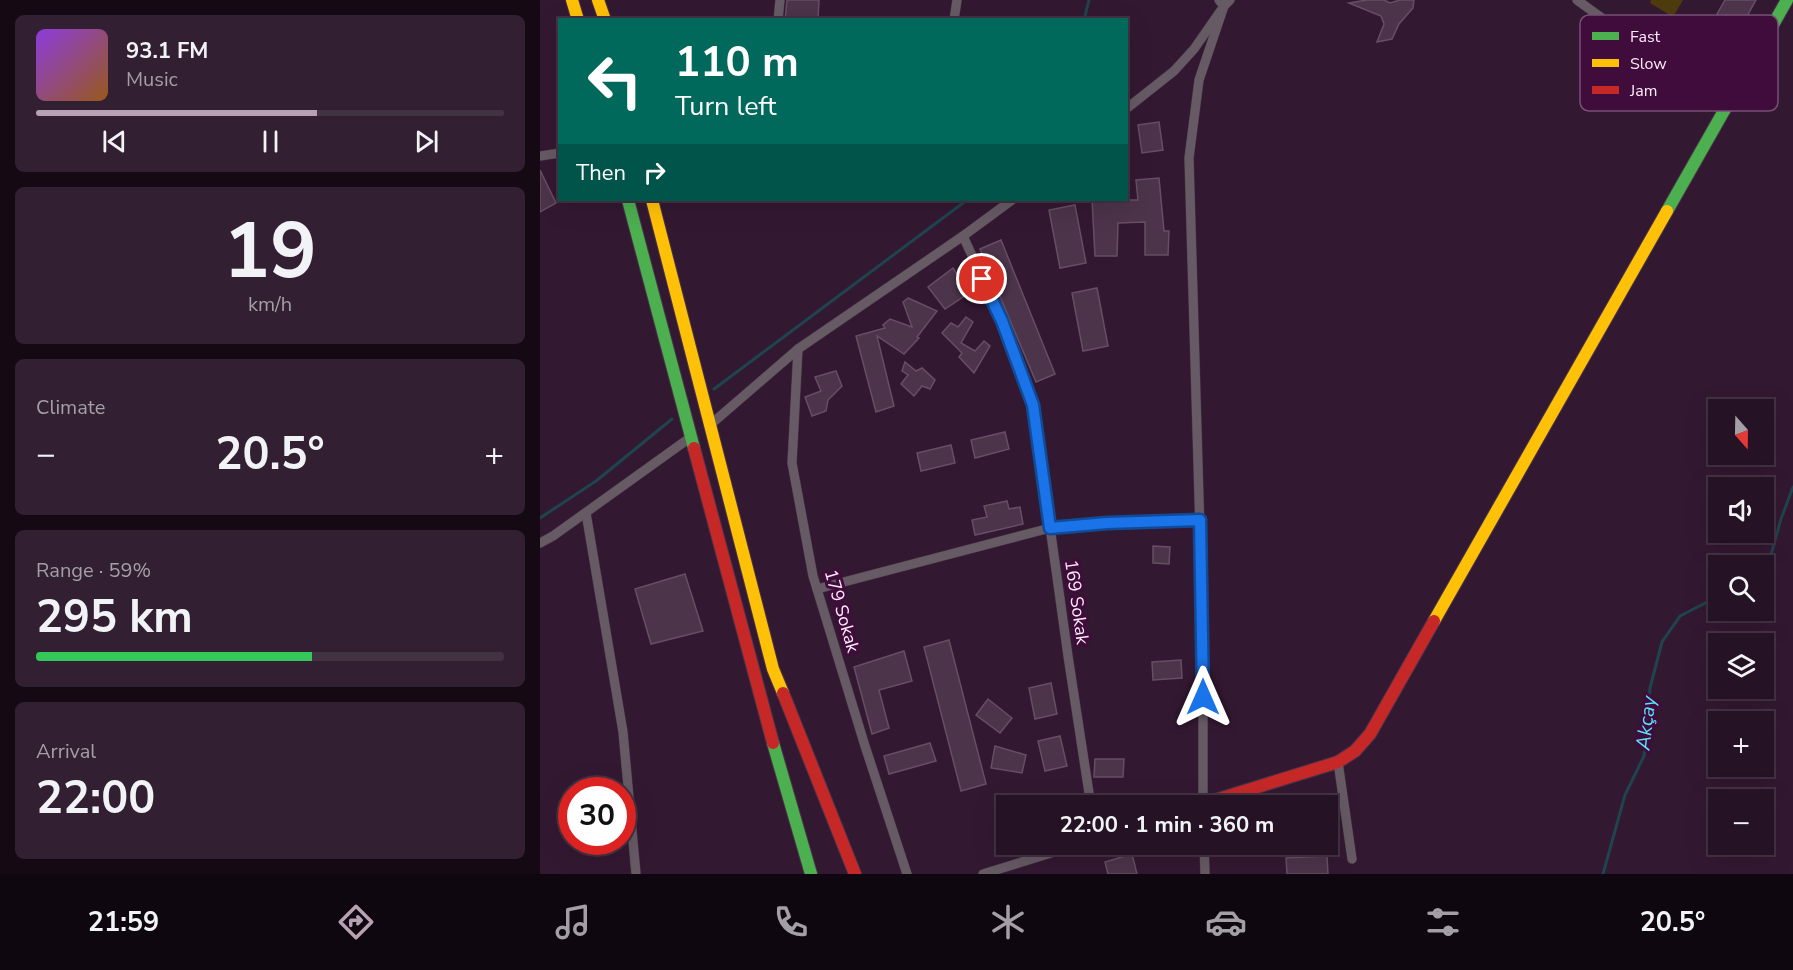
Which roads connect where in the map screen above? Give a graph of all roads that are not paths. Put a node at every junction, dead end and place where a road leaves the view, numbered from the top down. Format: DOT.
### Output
graph roads {
  1 [pos="573,0"];
  2 [pos="598,0"];
  3 [pos="780,0"];
  4 [pos="957,0"];
  5 [pos="1577,0"];
  6 [pos="1787,0"];
  7 [pos="1224,2"];
  8 [pos="1598,15"];
  9 [pos="1778,16"];
  10 [pos="578,18"];
  11 [pos="604,18"];
  12 [pos="778,18"];
  13 [pos="954,18"];
  14 [pos="1128,107"];
  15 [pos="1723,111"];
  16 [pos="558,153"];
  17 [pos="540,156"];
  18 [pos="628,201"];
  19 [pos="652,201"];
  20 [pos="993,201"];
  21 [pos="1011,201"];
  22 [pos="999,209"];
  23 [pos="963,236"];
  24 [pos="798,349"];
  25 [pos="710,425"];
  26 [pos="691,437"];
  27 [pos="586,513"];
  28 [pos="1200,520"];
  29 [pos="1050,528"];
  30 [pos="540,543"];
  31 [pos="817,589"];
  32 [pos="1338,762"];
  33 [pos="1090,795"];
  34 [pos="1201,795"];
  35 [pos="1233,795"];
  36 [pos="1044,855"];
  37 [pos="1204,855"];
  38 [pos="1352,860"];
  39 [pos="636,874"];
  40 [pos="811,874"];
  41 [pos="855,874"];
  42 [pos="907,874"];
  43 [pos="983,874"];
  44 [pos="1205,874"];
  1 -- 10 [label="main road"];
  2 -- 11 [label="main road"];
  3 -- 12 [label="street"];
  4 -- 13 [label="street"];
  5 -- 8 [label="street"];
  6 -- 9 [label="main road"];
  7 -- 14 [label="street"];
  7 -- 28 [label="street"];
  15 -- 32 [label="main road"];
  16 -- 17 [label="street"];
  18 -- 26 [label="main road"];
  19 -- 25 [label="main road"];
  20 -- 22 [label="street"];
  21 -- 22 [label="street"];
  22 -- 23 [label="street"];
  23 -- 24 [label="street"];
  23 -- 29 [label="street, 169 Sokak"];
  24 -- 25 [label="street"];
  24 -- 31 [label="street, 179 Sokak"];
  25 -- 41 [label="main road"];
  26 -- 27 [label="street"];
  26 -- 40 [label="main road"];
  27 -- 30 [label="street"];
  27 -- 39 [label="street"];
  28 -- 29 [label="street"];
  28 -- 34 [label="street"];
  29 -- 31 [label="street"];
  29 -- 33 [label="street, 169 Sokak"];
  31 -- 42 [label="street, 179 Sokak"];
  32 -- 35 [label="main road"];
  32 -- 38 [label="street"];
  36 -- 43 [label="street"];
  37 -- 44 [label="street"];
}
